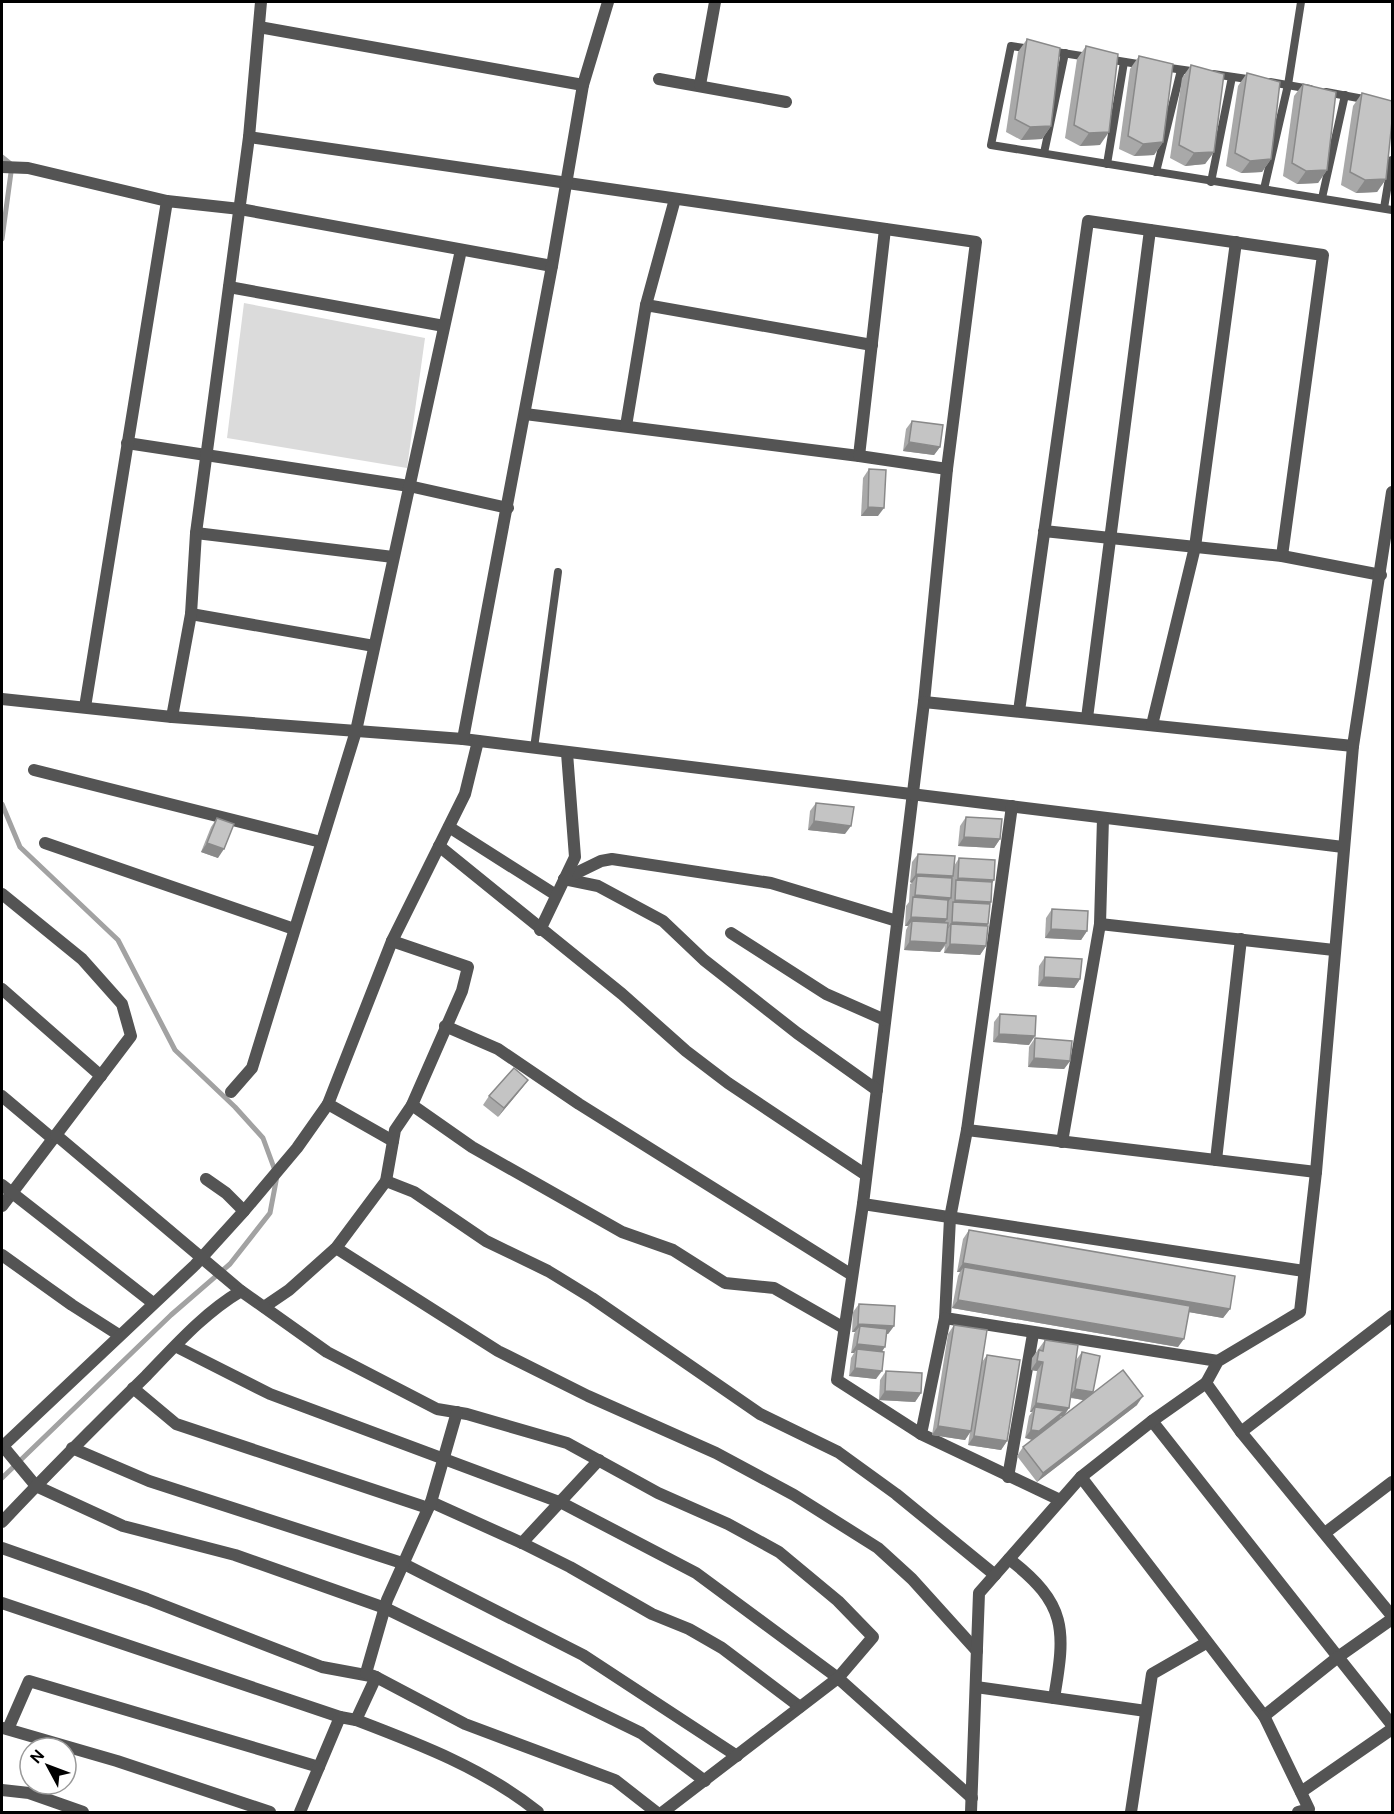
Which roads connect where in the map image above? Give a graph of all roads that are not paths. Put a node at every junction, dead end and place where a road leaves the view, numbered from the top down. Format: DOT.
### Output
graph roads {
  1 [pos="261,2"];
  2 [pos="608,2"];
  3 [pos="715,2"];
  4 [pos="1301,2"];
  5 [pos="259,27"];
  6 [pos="1065,53"];
  7 [pos="1124,62"];
  8 [pos="1181,70"];
  9 [pos="1232,77"];
  10 [pos="658,79"];
  11 [pos="583,85"];
  12 [pos="700,85"];
  13 [pos="1287,85"];
  14 [pos="1345,96"];
  15 [pos="786,102"];
  16 [pos="1383,102"];
  17 [pos="249,137"];
  18 [pos="1044,153"];
  19 [pos="1392,160"];
  20 [pos="1107,164"];
  21 [pos="2,167"];
  22 [pos="1156,172"];
  23 [pos="1211,182"];
  24 [pos="566,183"];
  25 [pos="1264,189"];
  26 [pos="1322,198"];
  27 [pos="675,199"];
  28 [pos="167,201"];
  29 [pos="240,209"];
  30 [pos="1388,209"];
  31 [pos="885,229"];
  32 [pos="1150,230"];
  33 [pos="1236,242"];
  34 [pos="461,250"];
  35 [pos="552,266"];
  36 [pos="229,287"];
  37 [pos="646,305"];
  38 [pos="444,326"];
  39 [pos="872,345"];
  40 [pos="525,414"];
  41 [pos="627,426"];
  42 [pos="127,443"];
  43 [pos="207,454"];
  44 [pos="859,456"];
  45 [pos="947,469"];
  46 [pos="409,486"];
  47 [pos="1392,492"];
  48 [pos="508,508"];
  49 [pos="1044,531"];
  50 [pos="196,533"];
  51 [pos="1111,538"];
  52 [pos="1195,547"];
  53 [pos="393,556"];
  54 [pos="1282,556"];
  55 [pos="558,572"];
  56 [pos="1381,575"];
  57 [pos="191,614"];
  58 [pos="374,646"];
  59 [pos="2,699"];
  60 [pos="924,702"];
  61 [pos="85,707"];
  62 [pos="1019,711"];
  63 [pos="172,717"];
  64 [pos="1087,718"];
  65 [pos="1152,725"];
  66 [pos="356,731"];
  67 [pos="463,739"];
  68 [pos="478,741"];
  69 [pos="1353,746"];
  70 [pos="534,748"];
  71 [pos="567,753"];
  72 [pos="34,770"];
  73 [pos="912,795"];
  74 [pos="1012,806"];
  75 [pos="1103,818"];
  76 [pos="449,827"];
  77 [pos="321,842"];
  78 [pos="45,843"];
  79 [pos="439,846"];
  80 [pos="1344,847"];
  81 [pos="564,879"];
  82 [pos="2,894"];
  83 [pos="556,895"];
  84 [pos="897,921"];
  85 [pos="1100,924"];
  86 [pos="294,929"];
  87 [pos="540,930"];
  88 [pos="731,933"];
  89 [pos="1240,939"];
  90 [pos="392,941"];
  91 [pos="1334,950"];
  92 [pos="2,989"];
  93 [pos="885,1020"];
  94 [pos="445,1026"];
  95 [pos="101,1076"];
  96 [pos="877,1090"];
  97 [pos="231,1092"];
  98 [pos="2,1096"];
  99 [pos="328,1104"];
  100 [pos="412,1105"];
  101 [pos="967,1130"];
  102 [pos="54,1137"];
  103 [pos="393,1141"];
  104 [pos="1062,1142"];
  105 [pos="1216,1160"];
  106 [pos="1316,1172"];
  107 [pos="866,1175"];
  108 [pos="206,1179"];
  109 [pos="386,1181"];
  110 [pos="7,1188"];
  111 [pos="863,1204"];
  112 [pos="2,1206"];
  113 [pos="244,1210"];
  114 [pos="950,1218"];
  115 [pos="336,1248"];
  116 [pos="2,1255"];
  117 [pos="202,1256"];
  118 [pos="1304,1272"];
  119 [pos="852,1275"];
  120 [pos="241,1291"];
  121 [pos="153,1303"];
  122 [pos="264,1307"];
  123 [pos="1392,1316"];
  124 [pos="945,1318"];
  125 [pos="844,1328"];
  126 [pos="1033,1334"];
  127 [pos="119,1335"];
  128 [pos="175,1346"];
  129 [pos="1218,1361"];
  130 [pos="1206,1383"];
  131 [pos="133,1388"];
  132 [pos="456,1412"];
  133 [pos="1152,1421"];
  134 [pos="1241,1432"];
  135 [pos="921,1434"];
  136 [pos="2,1446"];
  137 [pos="72,1448"];
  138 [pos="443,1459"];
  139 [pos="599,1460"];
  140 [pos="1008,1477"];
  141 [pos="1081,1477"];
  142 [pos="1392,1482"];
  143 [pos="36,1486"];
  144 [pos="1060,1500"];
  145 [pos="562,1503"];
  146 [pos="429,1505"];
  147 [pos="2,1522"];
  148 [pos="1325,1533"];
  149 [pos="522,1543"];
  150 [pos="2,1548"];
  151 [pos="1009,1559"];
  152 [pos="402,1563"];
  153 [pos="995,1575"];
  154 [pos="2,1603"];
  155 [pos="385,1608"];
  156 [pos="1392,1617"];
  157 [pos="1206,1643"];
  158 [pos="977,1651"];
  159 [pos="1338,1657"];
  160 [pos="376,1677"];
  161 [pos="838,1678"];
  162 [pos="976,1687"];
  163 [pos="1054,1698"];
  164 [pos="800,1707"];
  165 [pos="1146,1711"];
  166 [pos="1264,1716"];
  167 [pos="340,1717"];
  168 [pos="356,1720"];
  169 [pos="1392,1727"];
  170 [pos="5,1729"];
  171 [pos="737,1756"];
  172 [pos="319,1767"];
  173 [pos="705,1780"];
  174 [pos="2,1790"];
  175 [pos="1301,1792"];
  176 [pos="972,1798"];
  177 [pos="83,1812"];
  178 [pos="270,1812"];
  179 [pos="300,1812"];
  180 [pos="538,1812"];
  181 [pos="656,1812"];
  182 [pos="663,1812"];
  183 [pos="971,1812"];
  184 [pos="1131,1812"];
  185 [pos="1298,1812"];
  1 -- 5 [label="street"];
  2 -- 11 [label="street"];
  3 -- 12 [label="street"];
  4 -- 13 [label="lane"];
  5 -- 11 [label="street"];
  5 -- 17 [label="street"];
  6 -- 7 [label="lane"];
  6 -- 18 [label="lane"];
  6 -- 18 [label="lane"];
  7 -- 8 [label="lane"];
  7 -- 20 [label="lane"];
  8 -- 9 [label="lane"];
  8 -- 22 [label="lane"];
  9 -- 13 [label="lane"];
  9 -- 23 [label="lane"];
  10 -- 12 [label="street"];
  11 -- 24 [label="street"];
  12 -- 15 [label="street"];
  13 -- 14 [label="lane"];
  13 -- 25 [label="lane"];
  14 -- 16 [label="lane"];
  14 -- 26 [label="lane"];
  17 -- 24 [label="street"];
  17 -- 29 [label="street"];
  18 -- 20 [label="lane"];
  19 -- 30 [label="lane"];
  20 -- 22 [label="lane"];
  21 -- 28 [label="street"];
  22 -- 23 [label="lane"];
  23 -- 25 [label="lane"];
  24 -- 27 [label="street"];
  24 -- 35 [label="street"];
  25 -- 26 [label="lane"];
  26 -- 30 [label="lane"];
  27 -- 31 [label="street"];
  27 -- 37 [label="street"];
  28 -- 29 [label="street"];
  28 -- 42 [label="street"];
  29 -- 34 [label="street"];
  29 -- 36 [label="street"];
  31 -- 39 [label="street"];
  31 -- 45 [label="street"];
  32 -- 33 [label="street"];
  32 -- 49 [label="street"];
  32 -- 51 [label="street"];
  33 -- 52 [label="street"];
  33 -- 54 [label="street"];
  34 -- 35 [label="street"];
  34 -- 38 [label="street"];
  35 -- 40 [label="street"];
  36 -- 38 [label="street"];
  36 -- 43 [label="street"];
  37 -- 39 [label="street"];
  37 -- 41 [label="street"];
  38 -- 46 [label="street"];
  39 -- 44 [label="street"];
  40 -- 41 [label="street"];
  40 -- 48 [label="street"];
  41 -- 44 [label="street"];
  42 -- 43 [label="street"];
  42 -- 61 [label="street"];
  43 -- 46 [label="street"];
  43 -- 50 [label="street"];
  44 -- 45 [label="street"];
  45 -- 60 [label="street"];
  46 -- 48 [label="street"];
  46 -- 53 [label="street"];
  47 -- 56 [label="street"];
  48 -- 67 [label="street"];
  49 -- 51 [label="street"];
  49 -- 62 [label="street"];
  50 -- 53 [label="street"];
  50 -- 57 [label="street"];
  51 -- 52 [label="street"];
  51 -- 64 [label="street"];
  52 -- 54 [label="street"];
  52 -- 65 [label="street"];
  53 -- 58 [label="street"];
  54 -- 56 [label="street"];
  55 -- 70 [label="lane"];
  56 -- 69 [label="street"];
  57 -- 58 [label="street"];
  57 -- 63 [label="street"];
  58 -- 66 [label="street"];
  59 -- 61 [label="street"];
  60 -- 62 [label="street"];
  60 -- 73 [label="street"];
  61 -- 63 [label="street"];
  62 -- 64 [label="street"];
  63 -- 66 [label="street"];
  64 -- 65 [label="street"];
  65 -- 69 [label="street"];
  66 -- 67 [label="street"];
  66 -- 77 [label="street"];
  67 -- 68 [label="street"];
  68 -- 70 [label="street"];
  68 -- 76 [label="street"];
  69 -- 80 [label="street"];
  70 -- 71 [label="street"];
  71 -- 73 [label="street"];
  71 -- 81 [label="street"];
  72 -- 77 [label="street"];
  73 -- 74 [label="street"];
  73 -- 84 [label="street"];
  74 -- 75 [label="street"];
  74 -- 101 [label="street"];
  75 -- 80 [label="street"];
  75 -- 85 [label="street"];
  76 -- 79 [label="street"];
  76 -- 83 [label="street"];
  77 -- 86 [label="street"];
  78 -- 86 [label="street"];
  79 -- 87 [label="street"];
  79 -- 90 [label="street"];
  80 -- 91 [label="street"];
  81 -- 83 [label="street"];
  81 -- 84 [label="street"];
  81 -- 96 [label="street"];
  82 -- 95 [label="street"];
  83 -- 87 [label="street"];
  84 -- 93 [label="street"];
  85 -- 89 [label="street"];
  85 -- 104 [label="street"];
  86 -- 97 [label="street"];
  87 -- 107 [label="street"];
  88 -- 93 [label="street"];
  89 -- 91 [label="street"];
  89 -- 105 [label="street"];
  90 -- 94 [label="street"];
  90 -- 99 [label="street"];
  91 -- 106 [label="street"];
  92 -- 95 [label="street"];
  93 -- 96 [label="street"];
  94 -- 100 [label="street"];
  94 -- 119 [label="street"];
  95 -- 102 [label="street"];
  96 -- 107 [label="street"];
  98 -- 102 [label="street"];
  99 -- 103 [label="street"];
  99 -- 113 [label="street"];
  100 -- 103 [label="street"];
  100 -- 125 [label="street"];
  101 -- 104 [label="street"];
  101 -- 114 [label="street"];
  102 -- 110 [label="street"];
  102 -- 117 [label="street"];
  103 -- 109 [label="street"];
  104 -- 105 [label="street"];
  105 -- 106 [label="street"];
  106 -- 118 [label="street"];
  107 -- 111 [label="street"];
  108 -- 113 [label="street"];
  109 -- 115 [label="street"];
  109 -- 153 [label="street"];
  110 -- 112 [label="street"];
  110 -- 121 [label="street"];
  111 -- 114 [label="street"];
  111 -- 119 [label="street"];
  113 -- 117 [label="street"];
  114 -- 118 [label="street"];
  114 -- 124 [label="street"];
  115 -- 122 [label="street"];
  115 -- 158 [label="street"];
  116 -- 127 [label="street"];
  117 -- 120 [label="street"];
  117 -- 121 [label="street"];
  118 -- 129 [label="street"];
  119 -- 125 [label="street"];
  120 -- 122 [label="street"];
  120 -- 128 [label="street"];
  121 -- 127 [label="street"];
  122 -- 132 [label="street"];
  123 -- 134 [label="street"];
  124 -- 126 [label="street"];
  124 -- 135 [label="street"];
  125 -- 135 [label="street"];
  126 -- 129 [label="street"];
  126 -- 140 [label="street"];
  127 -- 136 [label="street"];
  128 -- 131 [label="street"];
  128 -- 138 [label="street"];
  129 -- 130 [label="street"];
  130 -- 133 [label="street"];
  130 -- 134 [label="street"];
  131 -- 137 [label="street"];
  131 -- 146 [label="street"];
  132 -- 138 [label="street"];
  132 -- 139 [label="street"];
  133 -- 141 [label="street"];
  133 -- 159 [label="street"];
  134 -- 148 [label="street"];
  135 -- 140 [label="street"];
  136 -- 143 [label="street"];
  137 -- 143 [label="street"];
  137 -- 152 [label="street"];
  138 -- 145 [label="street"];
  138 -- 146 [label="street"];
  139 -- 145 [label="street"];
  139 -- 161 [label="street"];
  140 -- 144 [label="street"];
  141 -- 144 [label="street"];
  141 -- 157 [label="street"];
  142 -- 148 [label="street"];
  143 -- 147 [label="street"];
  143 -- 155 [label="street"];
  144 -- 151 [label="street"];
  145 -- 149 [label="street"];
  145 -- 161 [label="street"];
  146 -- 149 [label="street"];
  146 -- 152 [label="street"];
  148 -- 156 [label="street"];
  149 -- 164 [label="street"];
  150 -- 160 [label="street"];
  151 -- 153 [label="street"];
  151 -- 163 [label="street"];
  152 -- 155 [label="street"];
  152 -- 171 [label="street"];
  153 -- 158 [label="street"];
  154 -- 167 [label="street"];
  155 -- 160 [label="street"];
  155 -- 173 [label="street"];
  156 -- 159 [label="street"];
  157 -- 165 [label="street"];
  157 -- 166 [label="street"];
  158 -- 162 [label="street"];
  159 -- 166 [label="street"];
  159 -- 169 [label="street"];
  160 -- 168 [label="street"];
  160 -- 181 [label="street"];
  161 -- 164 [label="street"];
  161 -- 176 [label="street"];
  162 -- 163 [label="street"];
  162 -- 176 [label="street"];
  163 -- 165 [label="street"];
  164 -- 171 [label="street"];
  165 -- 184 [label="street"];
  166 -- 175 [label="street"];
  167 -- 168 [label="street"];
  167 -- 172 [label="street"];
  168 -- 180 [label="street"];
  169 -- 175 [label="street"];
  170 -- 172 [label="street"];
  170 -- 178 [label="street"];
  171 -- 173 [label="street"];
  172 -- 179 [label="street"];
  173 -- 182 [label="street"];
  174 -- 177 [label="street"];
  175 -- 185 [label="street"];
  176 -- 183 [label="street"];
}
